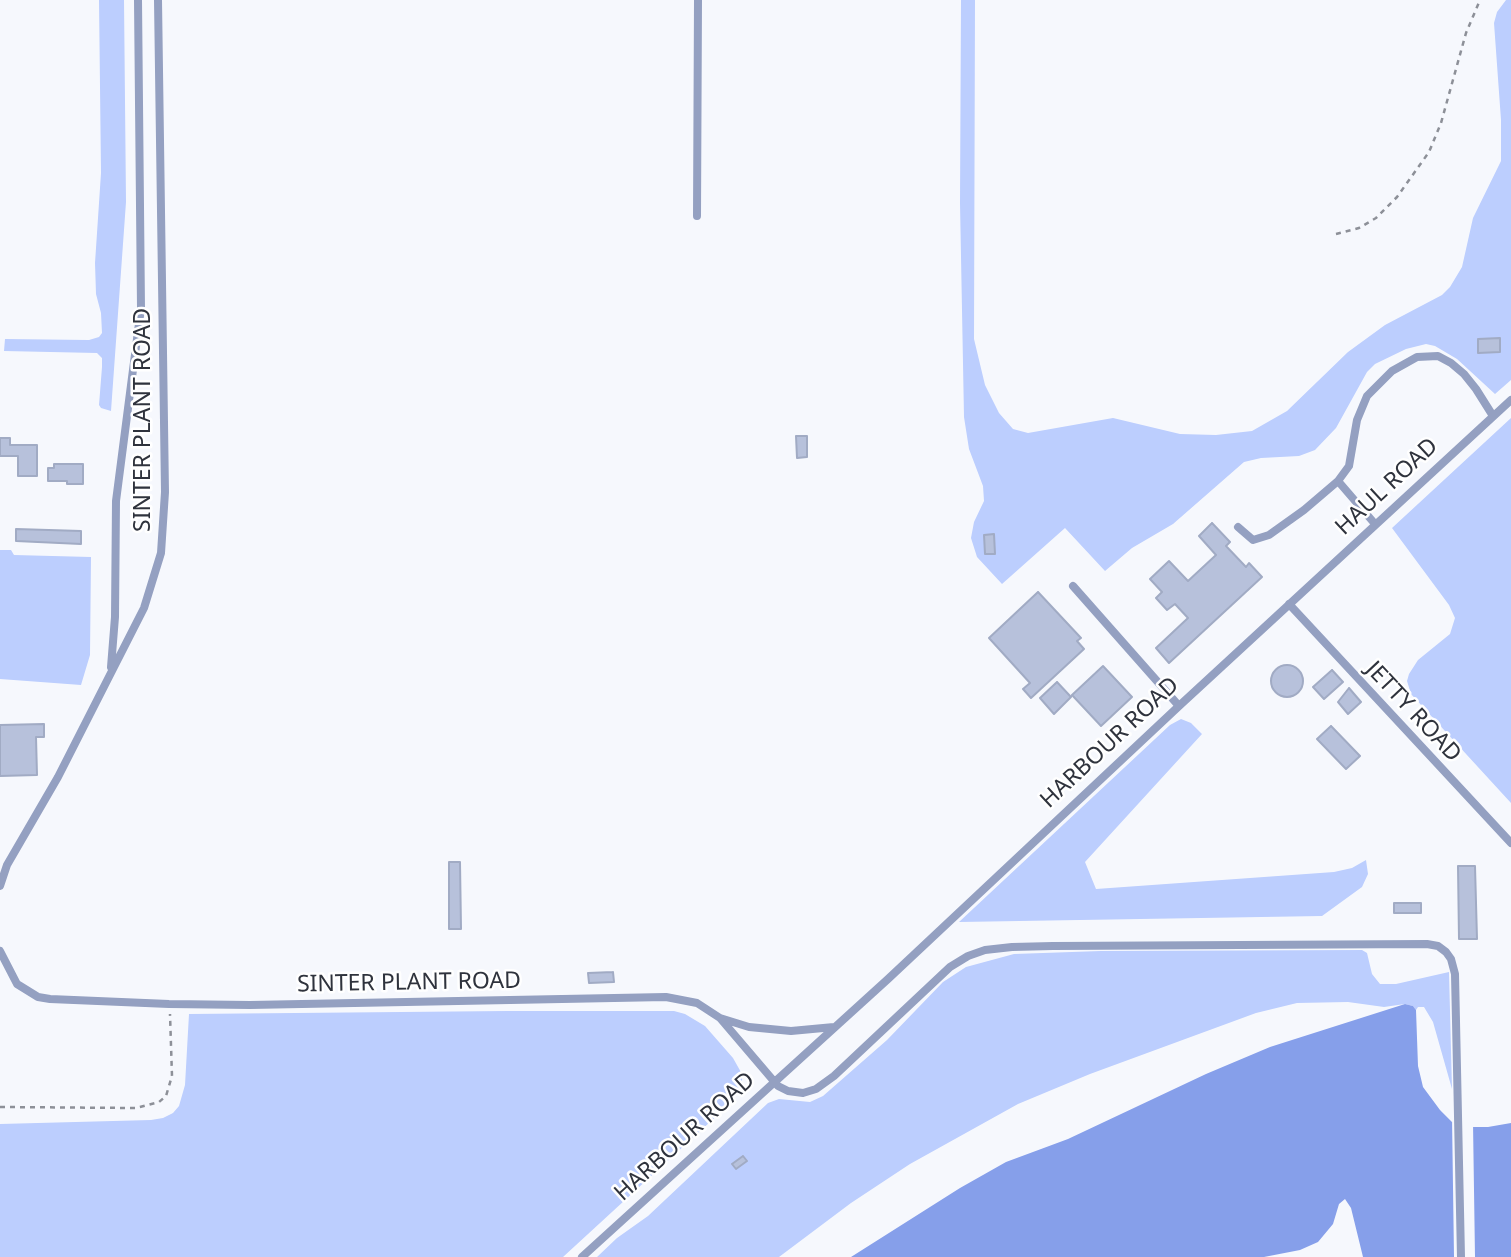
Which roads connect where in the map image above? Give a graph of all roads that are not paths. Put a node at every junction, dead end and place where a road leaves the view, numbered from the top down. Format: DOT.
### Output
graph roads {
  1 [pos="138,0"];
  2 [pos="158,0"];
  3 [pos="698,0"];
  4 [pos="696,216"];
  5 [pos="1511,400"];
  6 [pos="1493,416"];
  7 [pos="1338,481"];
  8 [pos="1375,524"];
  9 [pos="1238,527"];
  10 [pos="1073,586"];
  11 [pos="1289,604"];
  12 [pos="111,671"];
  13 [pos="1179,706"];
  14 [pos="1511,843"];
  15 [pos="0,886"];
  16 [pos="0,951"];
  17 [pos="720,1018"];
  18 [pos="835,1027"];
  19 [pos="775,1081"];
  20 [pos="582,1257"];
  21 [pos="1461,1257"];
  1 -- 12 [label="lane"];
  2 -- 12 [label="lane, SINTER PLANT ROAD"];
  3 -- 4 [label="lane"];
  5 -- 6 [label="lane, HAUL ROAD"];
  6 -- 7 [label="lane"];
  6 -- 8 [label="lane, HAUL ROAD"];
  7 -- 8 [label="lane"];
  7 -- 9 [label="lane"];
  8 -- 11 [label="lane, HAUL ROAD"];
  10 -- 13 [label="lane"];
  11 -- 13 [label="lane, HARBOUR ROAD"];
  11 -- 14 [label="lane, JETTY ROAD"];
  12 -- 15 [label="lane, SINTER PLANT ROAD"];
  13 -- 18 [label="lane, HARBOUR ROAD"];
  16 -- 17 [label="lane, SINTER PLANT ROAD"];
  17 -- 18 [label="lane, SINTER PLANT ROAD"];
  17 -- 19 [label="lane"];
  18 -- 19 [label="lane, HARBOUR ROAD"];
  19 -- 20 [label="lane, HARBOUR ROAD"];
  19 -- 21 [label="lane"];
}
